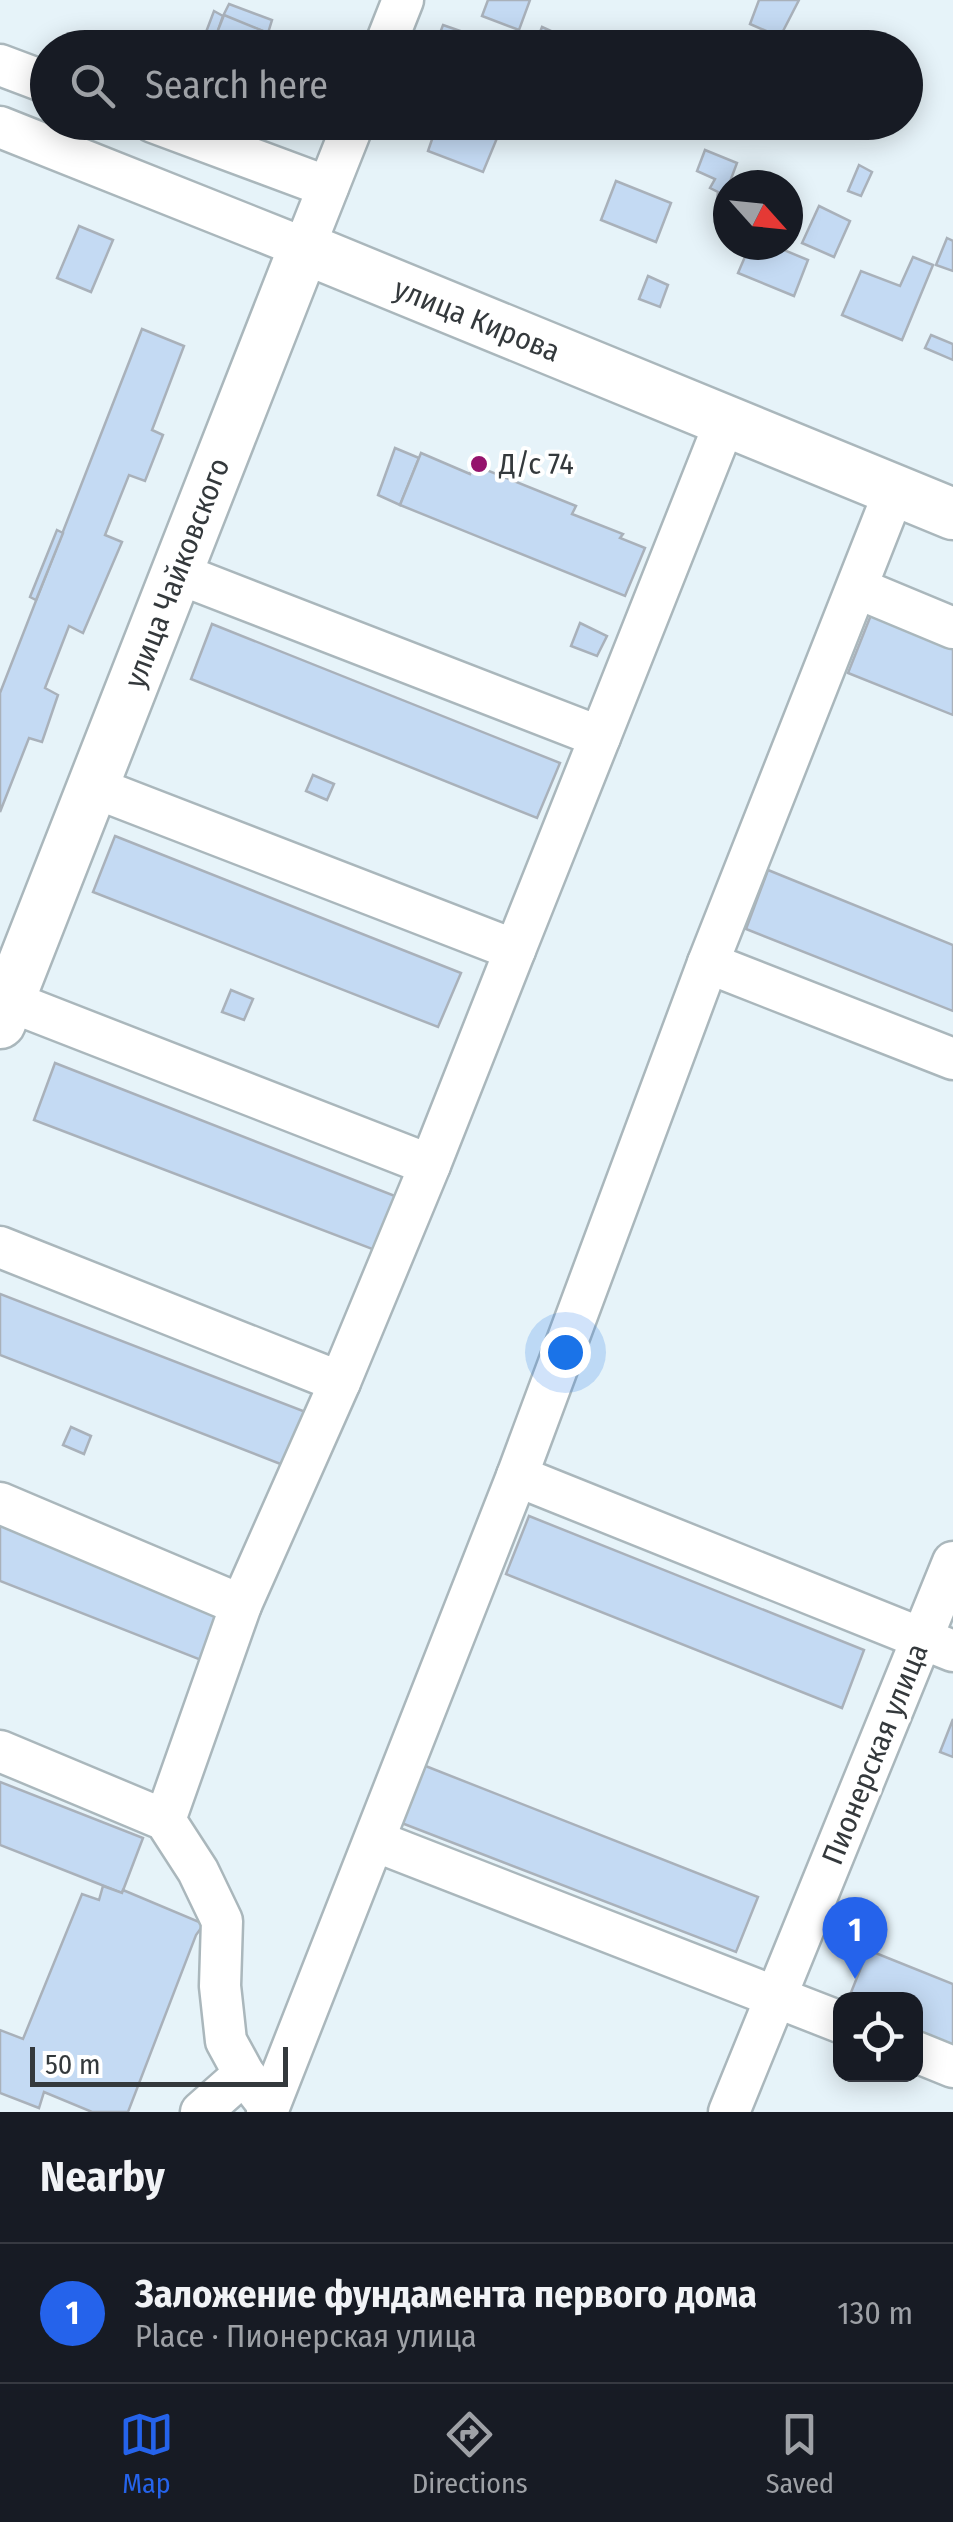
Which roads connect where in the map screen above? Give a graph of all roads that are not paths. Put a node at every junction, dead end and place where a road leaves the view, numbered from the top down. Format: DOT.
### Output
graph roads {
  1 [pos="403,0"];
  2 [pos="391,30"];
  3 [pos="0,66"];
  4 [pos="30,77"];
  5 [pos="0,128"];
  6 [pos="30,140"];
  7 [pos="30,140"];
  8 [pos="201,140"];
  9 [pos="347,140"];
  10 [pos="328,188"];
  11 [pos="304,248"];
  12 [pos="725,422"];
  13 [pos="894,492"];
  14 [pos="953,514"];
  15 [pos="177,573"];
  16 [pos="857,588"];
  17 [pos="953,628"];
  18 [pos="600,737"];
  19 [pos="93,787"];
  20 [pos="516,950"];
  21 [pos="708,963"];
  22 [pos="4,1012"];
  23 [pos="953,1059"];
  24 [pos="430,1165"];
  25 [pos="0,1247"];
  26 [pos="340,1382"];
  27 [pos="517,1476"];
  28 [pos="0,1503"];
  29 [pos="953,1562"];
  30 [pos="241,1605"];
  31 [pos="938,1644"];
  32 [pos="0,1752"];
  33 [pos="165,1820"];
  34 [pos="375,1841"];
  35 [pos="776,1996"];
  36 [pos="833,2019"];
  37 [pos="923,2055"];
  38 [pos="953,2067"];
  39 [pos="244,2074"];
  40 [pos="268,2109"];
  41 [pos="201,2112"];
  42 [pos="729,2112"];
  1 -- 2 [label="street"];
  3 -- 4 [label="street"];
  5 -- 6 [label="street, улица Кирова"];
  7 -- 11 [label="street, улица Кирова"];
  8 -- 10 [label="street"];
  9 -- 10 [label="street, улица Чайковского"];
  10 -- 11 [label="street, улица Чайковского"];
  11 -- 12 [label="main road, улица Кирова"];
  11 -- 15 [label="main road, улица Чайковского"];
  12 -- 13 [label="main road, улица Кирова"];
  12 -- 18 [label="street"];
  13 -- 14 [label="main road, улица Кирова"];
  13 -- 16 [label="street"];
  15 -- 18 [label="street"];
  15 -- 19 [label="main road, улица Чайковского"];
  16 -- 17 [label="street"];
  16 -- 21 [label="street"];
  18 -- 20 [label="street"];
  19 -- 20 [label="street"];
  19 -- 22 [label="main road, улица Чайковского"];
  20 -- 24 [label="street"];
  21 -- 23 [label="street"];
  21 -- 27 [label="street"];
  22 -- 24 [label="street"];
  24 -- 26 [label="street"];
  25 -- 26 [label="street"];
  26 -- 30 [label="street"];
  27 -- 31 [label="street"];
  27 -- 34 [label="street"];
  28 -- 30 [label="street"];
  29 -- 31 [label="street, Пионерская улица"];
  30 -- 33 [label="street"];
  31 -- 35 [label="street, Пионерская улица"];
  32 -- 33 [label="street"];
  33 -- 39 [label="street"];
  34 -- 35 [label="street"];
  34 -- 40 [label="street"];
  35 -- 36 [label="street"];
  35 -- 42 [label="street, Пионерская улица"];
  37 -- 38 [label="street"];
  39 -- 40 [label="street"];
  39 -- 41 [label="street"];
}
